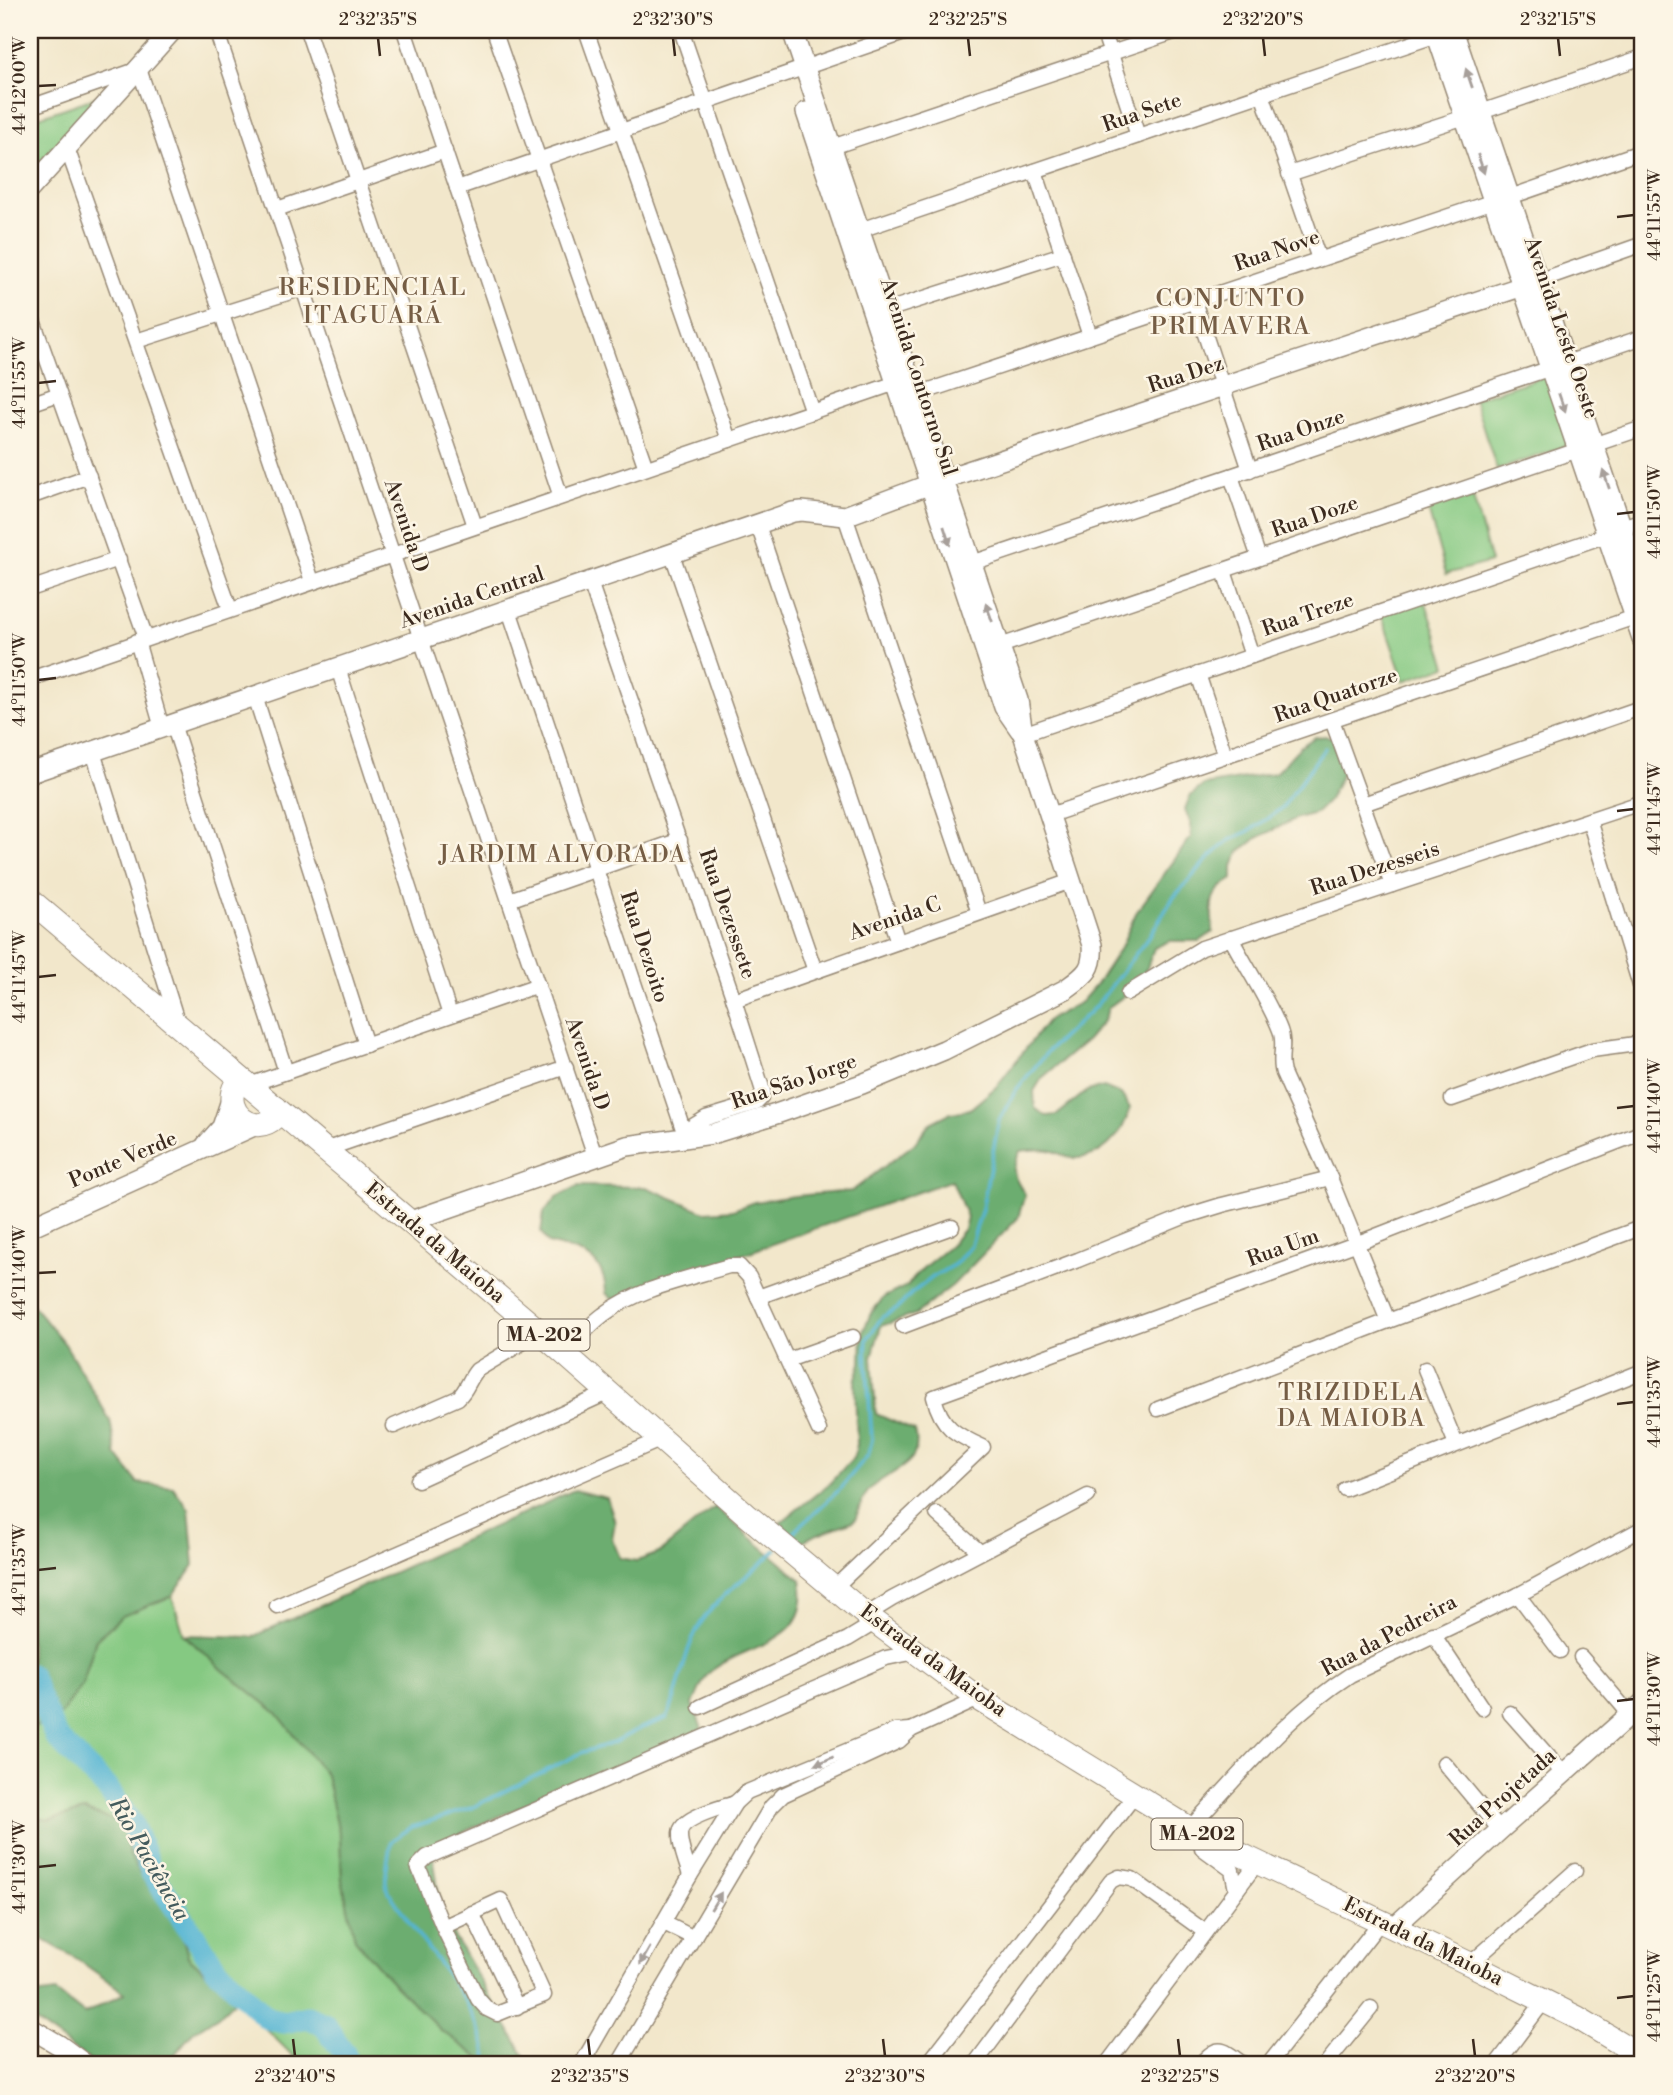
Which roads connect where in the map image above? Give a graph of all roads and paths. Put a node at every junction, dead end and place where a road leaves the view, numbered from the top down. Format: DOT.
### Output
graph roads {
  1 [pos="185,30"];
  2 [pos="216,30"];
  3 [pos="307,30"];
  4 [pos="404,30"];
  5 [pos="494,30"];
  6 [pos="586,30"];
  7 [pos="681,30"];
  8 [pos="778,30"];
  9 [pos="792,30"];
  10 [pos="913,30"];
  11 [pos="1103,30"];
  12 [pos="1180,30"];
  13 [pos="1447,31"];
  14 [pos="164,38"];
  15 [pos="1110,53"];
  16 [pos="1643,57"];
  17 [pos="139,69"];
  18 [pos="799,70"];
  19 [pos="1262,94"];
  20 [pos="706,102"];
  21 [pos="30,107"];
  22 [pos="1473,114"];
  23 [pos="621,131"];
  24 [pos="1138,136"];
  25 [pos="832,147"];
  26 [pos="67,148"];
  27 [pos="445,150"];
  28 [pos="1643,152"];
  29 [pos="539,159"];
  30 [pos="1035,171"];
  31 [pos="1289,174"];
  32 [pos="358,180"];
  33 [pos="457,188"];
  34 [pos="30,189"];
  35 [pos="1502,199"];
  36 [pos="277,209"];
  37 [pos="860,230"];
  38 [pos="1643,244"];
  39 [pos="1063,254"];
  40 [pos="1319,259"];
  41 [pos="1530,283"];
  42 [pos="303,288"];
  43 [pos="1194,301"];
  44 [pos="887,310"];
  45 [pos="30,313"];
  46 [pos="220,314"];
  47 [pos="1090,336"];
  48 [pos="1643,337"];
  49 [pos="136,341"];
  50 [pos="1559,366"];
  51 [pos="896,383"];
  52 [pos="1224,386"];
  53 [pos="59,394"];
  54 [pos="915,395"];
  55 [pos="30,404"];
  56 [pos="812,412"];
  57 [pos="1643,428"];
  58 [pos="729,440"];
  59 [pos="1586,447"];
  60 [pos="646,468"];
  61 [pos="1250,470"];
  62 [pos="89,476"];
  63 [pos="1231,476"];
  64 [pos="937,482"];
  65 [pos="30,497"];
  66 [pos="561,497"];
  67 [pos="845,516"];
  68 [pos="1643,520"];
  69 [pos="758,524"];
  70 [pos="475,526"];
  71 [pos="1615,531"];
  72 [pos="393,554"];
  73 [pos="672,554"];
  74 [pos="1259,558"];
  75 [pos="119,559"];
  76 [pos="972,563"];
  77 [pos="1224,571"];
  78 [pos="312,581"];
  79 [pos="590,582"];
  80 [pos="30,589"];
  81 [pos="1643,590"];
  82 [pos="230,609"];
  83 [pos="509,610"];
  84 [pos="1635,617"];
  85 [pos="142,639"];
  86 [pos="422,639"];
  87 [pos="1643,641"];
  88 [pos="1000,646"];
  89 [pos="1252,656"];
  90 [pos="338,668"];
  91 [pos="1198,674"];
  92 [pos="30,679"];
  93 [pos="255,696"];
  94 [pos="1643,706"];
  95 [pos="1332,720"];
  96 [pos="168,726"];
  97 [pos="1023,734"];
  98 [pos="93,752"];
  99 [pos="1225,756"];
  100 [pos="30,773"];
  101 [pos="1643,802"];
  102 [pos="1363,804"];
  103 [pos="1050,815"];
  104 [pos="1589,820"];
  105 [pos="680,840"];
  106 [pos="596,870"];
  107 [pos="1071,881"];
  108 [pos="1392,885"];
  109 [pos="30,900"];
  110 [pos="509,900"];
  111 [pos="979,913"];
  112 [pos="1231,938"];
  113 [pos="898,942"];
  114 [pos="815,971"];
  115 [pos="538,985"];
  116 [pos="1128,993"];
  117 [pos="1643,995"];
  118 [pos="734,1000"];
  119 [pos="450,1015"];
  120 [pos="179,1026"];
  121 [pos="1643,1043"];
  122 [pos="366,1045"];
  123 [pos="566,1067"];
  124 [pos="286,1072"];
  125 [pos="239,1091"];
  126 [pos="1452,1099"];
  127 [pos="266,1119"];
  128 [pos="1643,1132"];
  129 [pos="686,1138"];
  130 [pos="317,1143"];
  131 [pos="197,1153"];
  132 [pos="596,1156"];
  133 [pos="1330,1178"];
  134 [pos="408,1222"];
  135 [pos="30,1227"];
  136 [pos="952,1227"];
  137 [pos="1643,1227"];
  138 [pos="1357,1243"];
  139 [pos="758,1297"];
  140 [pos="1388,1321"];
  141 [pos="903,1326"];
  142 [pos="540,1332"];
  143 [pos="853,1338"];
  144 [pos="565,1353"];
  145 [pos="788,1360"];
  146 [pos="1425,1369"];
  147 [pos="1643,1371"];
  148 [pos="609,1392"];
  149 [pos="1158,1409"];
  150 [pos="394,1426"];
  151 [pos="818,1430"];
  152 [pos="662,1439"];
  153 [pos="1456,1444"];
  154 [pos="418,1480"];
  155 [pos="1345,1489"];
  156 [pos="1088,1496"];
  157 [pos="937,1514"];
  158 [pos="1643,1528"];
  159 [pos="981,1552"];
  160 [pos="834,1588"];
  161 [pos="1518,1595"];
  162 [pos="277,1606"];
  163 [pos="871,1619"];
  164 [pos="1433,1634"];
  165 [pos="1560,1651"];
  166 [pos="916,1652"];
  167 [pos="1581,1657"];
  168 [pos="979,1699"];
  169 [pos="700,1707"];
  170 [pos="1482,1708"];
  171 [pos="1637,1709"];
  172 [pos="1510,1713"];
  173 [pos="911,1730"];
  174 [pos="1643,1730"];
  175 [pos="1444,1763"];
  176 [pos="1563,1773"];
  177 [pos="775,1781"];
  178 [pos="783,1795"];
  179 [pos="1133,1796"];
  180 [pos="735,1803"];
  181 [pos="1500,1830"];
  182 [pos="1196,1833"];
  183 [pos="1257,1863"];
  184 [pos="1575,1871"];
  185 [pos="690,1876"];
  186 [pos="1236,1889"];
  187 [pos="472,1913"];
  188 [pos="664,1923"];
  189 [pos="1387,1924"];
  190 [pos="443,1927"];
  191 [pos="1204,1931"];
  192 [pos="694,1938"];
  193 [pos="1470,1964"];
  194 [pos="1544,2001"];
  195 [pos="517,2007"];
  196 [pos="1371,2008"];
  197 [pos="30,2028"];
  198 [pos="1643,2057"];
  199 [pos="86,2065"];
  200 [pos="581,2065"];
  201 [pos="618,2065"];
  202 [pos="927,2065"];
  203 [pos="974,2065"];
  204 [pos="1106,2065"];
  205 [pos="1200,2065"];
  206 [pos="1244,2065"];
  207 [pos="1268,2065"];
  208 [pos="1325,2065"];
  209 [pos="1496,2065"];
  1 -- 14 [label="street"];
  2 -- 36 [label="street, Avenida D"];
  3 -- 32 [label="street"];
  4 -- 27 [label="street"];
  5 -- 29 [label="street"];
  6 -- 23 [label="street"];
  7 -- 20 [label="street"];
  8 -- 18 [label="street, Avenida Contorno Sul"];
  9 -- 18 [label="street, Avenida Contorno Sul"];
  10 -- 18 [label="street"];
  11 -- 15 [label="street"];
  12 -- 15 [label="street"];
  13 -- 19 [label="street, Rua Sete"];
  13 -- 22 [label="street, Avenida Leste Oeste"];
  14 -- 17 [label="street"];
  15 -- 24 [label="street"];
  15 -- 25 [label="street"];
  16 -- 22 [label="street"];
  17 -- 21 [label="street"];
  17 -- 26 [label="street"];
  17 -- 46 [label="street"];
  18 -- 20 [label="street"];
  18 -- 25 [label="street, Avenida Contorno Sul"];
  18 -- 51 [label="street, Avenida Contorno Sul"];
  19 -- 24 [label="street, Rua Sete"];
  19 -- 31 [label="street"];
  20 -- 23 [label="street"];
  20 -- 56 [label="street"];
  22 -- 31 [label="street"];
  22 -- 35 [label="street, Avenida Leste Oeste"];
  23 -- 29 [label="street"];
  23 -- 58 [label="street"];
  24 -- 30 [label="street, Rua Sete"];
  25 -- 37 [label="street, Avenida Contorno Sul"];
  26 -- 34 [label="street"];
  26 -- 49 [label="street"];
  27 -- 32 [label="street"];
  27 -- 33 [label="street"];
  28 -- 35 [label="street, Rua Nove"];
  29 -- 33 [label="street"];
  29 -- 60 [label="street"];
  30 -- 37 [label="street, Rua Sete"];
  30 -- 39 [label="street"];
  31 -- 40 [label="street"];
  32 -- 36 [label="street"];
  32 -- 70 [label="street"];
  33 -- 66 [label="street"];
  35 -- 40 [label="street, Rua Nove"];
  35 -- 41 [label="street, Avenida Leste Oeste"];
  36 -- 42 [label="street, Avenida D"];
  37 -- 44 [label="street, Avenida Contorno Sul"];
  38 -- 41 [label="street, Rua Dez"];
  39 -- 44 [label="street"];
  39 -- 47 [label="street"];
  40 -- 43 [label="street, Rua Nove"];
  41 -- 50 [label="street, Avenida Leste Oeste"];
  41 -- 52 [label="street, Rua Dez"];
  42 -- 46 [label="street"];
  42 -- 72 [label="street, Avenida D"];
  43 -- 47 [label="street, Rua Nove"];
  43 -- 52 [label="street"];
  44 -- 54 [label="street, Avenida Contorno Sul"];
  45 -- 53 [label="street"];
  46 -- 49 [label="street"];
  46 -- 78 [label="street"];
  47 -- 54 [label="street, Rua Nove"];
  48 -- 50 [label="street, Rua Onze"];
  49 -- 82 [label="street"];
  50 -- 59 [label="street, Avenida Leste Oeste"];
  50 -- 61 [label="street, Rua Onze"];
  51 -- 56 [label="street"];
  51 -- 64 [label="street, Avenida Contorno Sul"];
  52 -- 61 [label="street"];
  52 -- 64 [label="street, Rua Dez"];
  53 -- 55 [label="street"];
  53 -- 62 [label="street"];
  54 -- 64 [label="street, Avenida Contorno Sul"];
  56 -- 58 [label="street"];
  57 -- 59 [label="street, Rua Doze"];
  58 -- 60 [label="street"];
  59 -- 71 [label="street, Avenida Leste Oeste"];
  59 -- 74 [label="street, Rua Doze"];
  60 -- 66 [label="street"];
  61 -- 63 [label="street, Rua Onze"];
  62 -- 65 [label="street"];
  62 -- 75 [label="street"];
  63 -- 74 [label="street"];
  63 -- 76 [label="street, Rua Onze"];
  64 -- 67 [label="street, Avenida Central"];
  64 -- 76 [label="street, Avenida Contorno Sul"];
  64 -- 97 [label="street, Avenida Contorno Sul, one-way"];
  66 -- 70 [label="street"];
  67 -- 69 [label="street, Avenida Central"];
  67 -- 111 [label="street"];
  68 -- 71 [label="street, Rua Treze"];
  69 -- 73 [label="street, Avenida Central"];
  69 -- 113 [label="street"];
  70 -- 72 [label="street"];
  71 -- 81 [label="street, Avenida Leste Oeste"];
  71 -- 84 [label="street, Avenida Leste Oeste"];
  71 -- 89 [label="street, Rua Treze"];
  72 -- 78 [label="street"];
  72 -- 86 [label="street, Avenida D"];
  73 -- 79 [label="street, Avenida Central"];
  73 -- 114 [label="street"];
  74 -- 77 [label="street, Rua Doze"];
  75 -- 80 [label="street"];
  75 -- 85 [label="street"];
  88 -- 76 [label="street, Avenida Contorno Sul, one-way"];
  77 -- 88 [label="street, Rua Doze"];
  77 -- 89 [label="street"];
  78 -- 82 [label="street"];
  79 -- 83 [label="street, Avenida Central"];
  79 -- 105 [label="street, Rua Dezessete"];
  82 -- 85 [label="street"];
  83 -- 86 [label="street, Avenida Central"];
  83 -- 106 [label="street, Rua Dezoito"];
  84 -- 87 [label="street, Avenida Leste Oeste"];
  84 -- 95 [label="street, Rua Quatorze"];
  85 -- 92 [label="street"];
  85 -- 96 [label="street"];
  86 -- 90 [label="street, Avenida Central"];
  86 -- 110 [label="street, Avenida D"];
  88 -- 97 [label="street, Avenida Contorno Sul"];
  89 -- 91 [label="street, Rua Treze"];
  90 -- 93 [label="street, Avenida Central"];
  90 -- 119 [label="street"];
  91 -- 97 [label="street, Rua Treze"];
  91 -- 99 [label="street"];
  93 -- 96 [label="street, Avenida Central"];
  93 -- 122 [label="street"];
  94 -- 102 [label="street"];
  95 -- 99 [label="street, Rua Quatorze"];
  95 -- 102 [label="street"];
  96 -- 98 [label="street, Avenida Central"];
  96 -- 124 [label="street"];
  97 -- 103 [label="street, Avenida Contorno Sul"];
  98 -- 100 [label="street, Avenida Central"];
  98 -- 120 [label="street"];
  99 -- 103 [label="street, Rua Quatorze"];
  101 -- 104 [label="street, Rua Dezesseis"];
  102 -- 108 [label="street"];
  103 -- 107 [label="street, Avenida Contorno Sul"];
  104 -- 108 [label="street, Rua Dezesseis"];
  104 -- 117 [label="street"];
  105 -- 106 [label="street"];
  105 -- 118 [label="street, Rua Dezessete"];
  106 -- 110 [label="street"];
  106 -- 129 [label="street, Rua Dezoito"];
  107 -- 111 [label="street, Avenida C"];
  107 -- 129 [label="street, Rua São Jorge"];
  108 -- 112 [label="street, Rua Dezesseis"];
  109 -- 120 [label="main road, MA-202"];
  110 -- 115 [label="street, Avenida D"];
  111 -- 113 [label="street, Avenida C"];
  112 -- 116 [label="street, Rua Dezesseis"];
  112 -- 133 [label="street"];
  113 -- 114 [label="street, Avenida C"];
  114 -- 118 [label="street, Avenida C"];
  115 -- 119 [label="street"];
  115 -- 123 [label="street, Avenida D"];
  118 -- 129 [label="street, Rua Dezessete"];
  119 -- 122 [label="street"];
  120 -- 125 [label="main road, MA-202"];
  121 -- 126 [label="street"];
  122 -- 124 [label="street"];
  123 -- 130 [label="street"];
  123 -- 132 [label="street, Avenida D"];
  124 -- 125 [label="street"];
  125 -- 127 [label="main road, MA-202"];
  125 -- 131 [label="street, Ponte Verde"];
  127 -- 130 [label="main road, Estrada da Maioba / MA-202"];
  127 -- 131 [label="street, Ponte Verde"];
  128 -- 138 [label="street, Rua Um"];
  129 -- 132 [label="street, Rua São Jorge"];
  130 -- 134 [label="main road, Estrada da Maioba / MA-202"];
  131 -- 135 [label="street, Ponte Verde"];
  132 -- 134 [label="street, Rua São Jorge"];
  133 -- 138 [label="street"];
  133 -- 141 [label="street"];
  134 -- 142 [label="main road, Estrada da Maioba / MA-202"];
  136 -- 139 [label="street"];
  137 -- 140 [label="street"];
  138 -- 140 [label="street"];
  138 -- 160 [label="street, Rua Um"];
  139 -- 144 [label="street"];
  139 -- 145 [label="street"];
  140 -- 149 [label="street"];
  142 -- 144 [label="main road, Estrada da Maioba / MA-202"];
  142 -- 150 [label="street"];
  143 -- 145 [label="street"];
  144 -- 148 [label="main road, Estrada da Maioba / MA-202"];
  145 -- 151 [label="street"];
  146 -- 153 [label="street"];
  147 -- 153 [label="street"];
  148 -- 152 [label="main road, Estrada da Maioba / MA-202"];
  148 -- 154 [label="street"];
  152 -- 160 [label="main road, Estrada da Maioba / MA-202"];
  152 -- 162 [label="street"];
  153 -- 155 [label="street"];
  156 -- 159 [label="street"];
  157 -- 159 [label="street"];
  158 -- 161 [label="street, Rua da Pedreira"];
  159 -- 163 [label="street"];
  160 -- 163 [label="main road, Estrada da Maioba / MA-202"];
  161 -- 164 [label="street, Rua da Pedreira"];
  161 -- 165 [label="street"];
  163 -- 166 [label="main road, Estrada da Maioba / MA-202"];
  163 -- 169 [label="street"];
  164 -- 170 [label="street"];
  164 -- 182 [label="street, Rua da Pedreira"];
  166 -- 168 [label="main road, Estrada da Maioba / MA-202"];
  166 -- 190 [label="street"];
  167 -- 171 [label="street"];
  168 -- 173 [label="street"];
  168 -- 179 [label="main road, Estrada da Maioba / MA-202"];
  171 -- 174 [label="street"];
  171 -- 176 [label="street, Rua Projetada"];
  172 -- 176 [label="street"];
  173 -- 177 [label="street, one-way"];
  173 -- 178 [label="street"];
  175 -- 181 [label="street"];
  176 -- 181 [label="street, Rua Projetada"];
  177 -- 178 [label="street"];
  177 -- 180 [label="street"];
  192 -- 178 [label="street, one-way"];
  179 -- 182 [label="main road, Estrada da Maioba / MA-202"];
  179 -- 202 [label="street"];
  180 -- 185 [label="street"];
  180 -- 185 [label="street"];
  181 -- 189 [label="street, Rua Projetada"];
  182 -- 183 [label="main road, Estrada da Maioba / MA-202"];
  182 -- 186 [label="street"];
  183 -- 186 [label="street"];
  183 -- 189 [label="main road, Estrada da Maioba / MA-202"];
  184 -- 193 [label="street"];
  185 -- 188 [label="street"];
  186 -- 191 [label="street"];
  187 -- 190 [label="street"];
  187 -- 195 [label="street"];
  187 -- 195 [label="street"];
  188 -- 192 [label="street"];
  188 -- 200 [label="street, one-way"];
  189 -- 193 [label="main road, Estrada da Maioba / MA-202"];
  189 -- 207 [label="street"];
  190 -- 195 [label="street"];
  191 -- 203 [label="street"];
  191 -- 204 [label="street"];
  192 -- 201 [label="street"];
  193 -- 194 [label="main road, Estrada da Maioba / MA-202"];
  194 -- 198 [label="main road, Estrada da Maioba / MA-202"];
  194 -- 209 [label="street"];
  196 -- 208 [label="street"];
  197 -- 199 [label="street"];
  205 -- 206 [label="street"];
}
